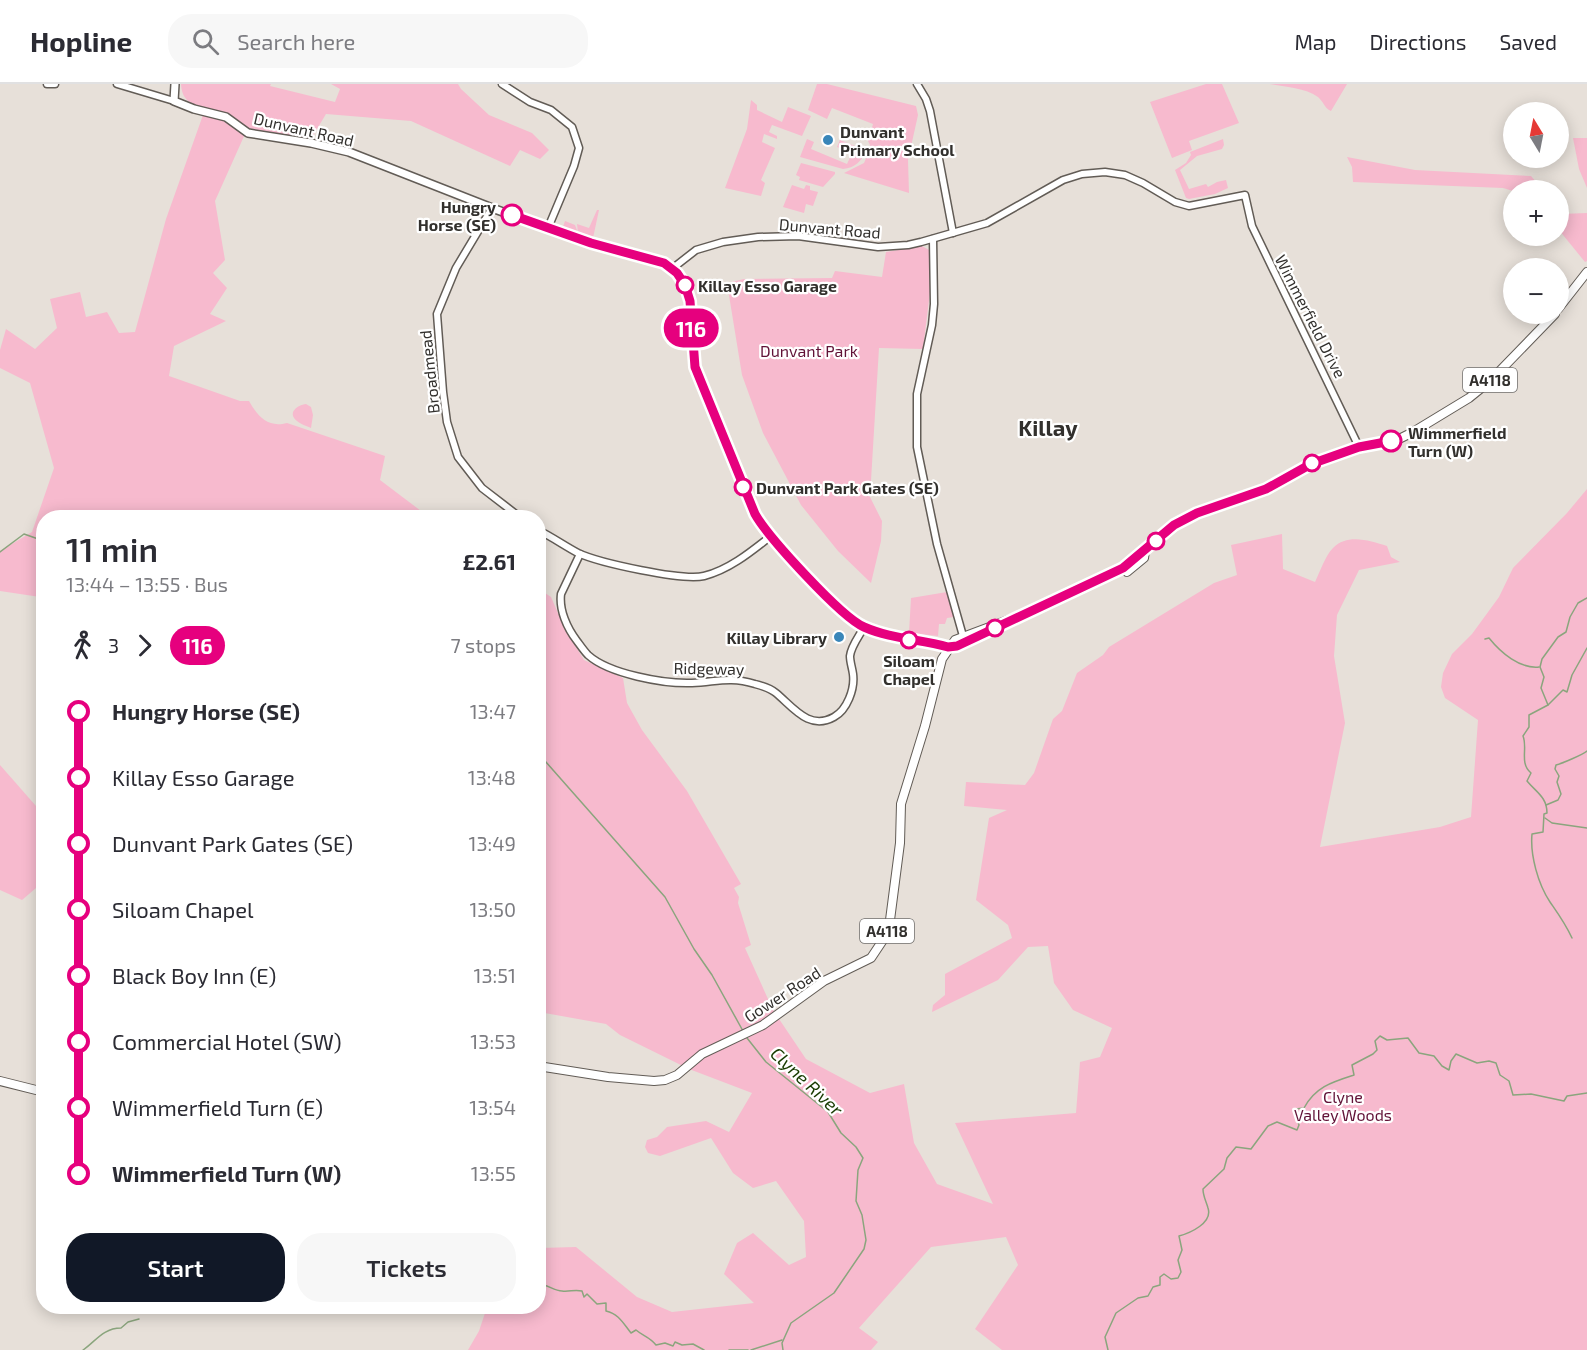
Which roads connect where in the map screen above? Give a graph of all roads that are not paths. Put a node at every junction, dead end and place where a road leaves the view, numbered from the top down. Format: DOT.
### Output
graph roads {
  1 [pos="47,84"];
  2 [pos="55,84"];
  3 [pos="117,84"];
  4 [pos="175,84"];
  5 [pos="502,84"];
  6 [pos="917,84"];
  7 [pos="174,101"];
  8 [pos="1245,195"];
  9 [pos="492,208"];
  10 [pos="548,228"];
  11 [pos="953,233"];
  12 [pos="933,239"];
  13 [pos="673,268"];
  14 [pos="1587,272"];
  15 [pos="1569,295"];
  16 [pos="1545,324"];
  17 [pos="1359,447"];
  18 [pos="511,510"];
  19 [pos="546,535"];
  20 [pos="771,536"];
  21 [pos="580,554"];
  22 [pos="1004,623"];
  23 [pos="864,627"];
  24 [pos="963,636"];
  25 [pos="948,647"];
  26 [pos="546,1067"];
  27 [pos="0,1081"];
  28 [pos="36,1090"];
  1 -- 2 [label="street"];
  3 -- 7 [label="street"];
  4 -- 7 [label="main road"];
  5 -- 10 [label="street"];
  6 -- 11 [label="street"];
  7 -- 9 [label="main road, Dunvant Road"];
  8 -- 11 [label="street, Dunvant Road"];
  8 -- 17 [label="street, Wimmerfield Drive"];
  9 -- 10 [label="main road, Dunvant Road"];
  9 -- 18 [label="street, Broadmead"];
  10 -- 13 [label="main road, Dunvant Road"];
  11 -- 12 [label="street, Dunvant Road"];
  12 -- 13 [label="street, Dunvant Road"];
  12 -- 24 [label="street"];
  13 -- 20 [label="main road"];
  14 -- 15 [label="main road"];
  16 -- 17 [label="main road, A4118"];
  17 -- 22 [label="main road, A4118"];
  19 -- 21 [label="street"];
  20 -- 21 [label="street"];
  20 -- 23 [label="main road"];
  21 -- 23 [label="street, Ridgeway"];
  22 -- 24 [label="main road, A4118"];
  22 -- 25 [label="main road, A4118"];
  23 -- 25 [label="main road"];
  24 -- 25 [label="main road, A4118"];
  25 -- 26 [label="main road, Gower Road / A4118"];
  27 -- 28 [label="main road"];
}
